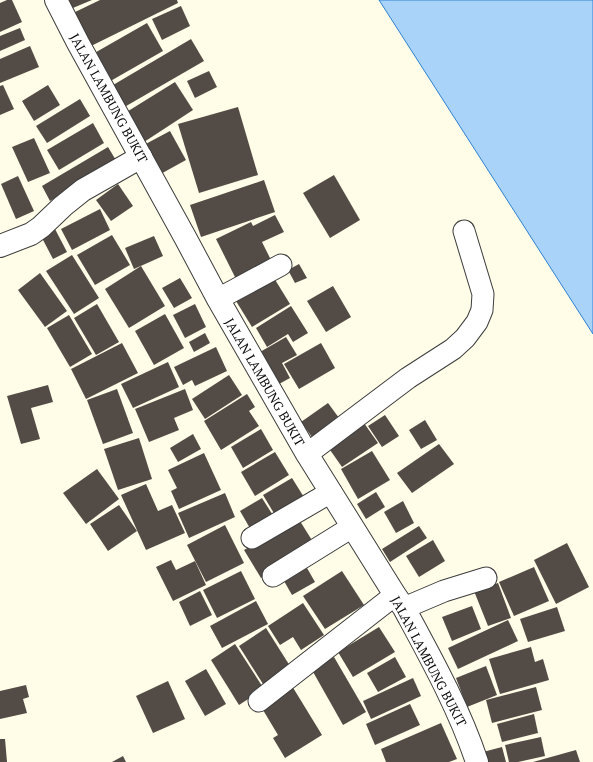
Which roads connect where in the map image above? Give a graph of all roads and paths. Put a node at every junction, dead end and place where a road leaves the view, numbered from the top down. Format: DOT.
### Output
graph roads {
  1 [pos="56,0"];
  2 [pos="141,158"];
  3 [pos="464,231"];
  4 [pos="0,246"];
  5 [pos="281,265"];
  6 [pos="218,299"];
  7 [pos="307,454"];
  8 [pos="331,492"];
  9 [pos="352,527"];
  10 [pos="252,538"];
  11 [pos="273,576"];
  12 [pos="486,578"];
  13 [pos="400,602"];
  14 [pos="259,702"];
  15 [pos="477,762"];
  1 -- 2 [label="street, JALAN LAMBUNG BUKIT"];
  2 -- 4 [label="street"];
  2 -- 6 [label="street, JALAN LAMBUNG BUKIT"];
  3 -- 7 [label="street"];
  5 -- 6 [label="street"];
  6 -- 7 [label="street, JALAN LAMBUNG BUKIT"];
  7 -- 8 [label="street, JALAN LAMBUNG BUKIT"];
  8 -- 9 [label="street, JALAN LAMBUNG BUKIT"];
  8 -- 10 [label="street"];
  9 -- 11 [label="street"];
  9 -- 13 [label="street, JALAN LAMBUNG BUKIT"];
  12 -- 13 [label="street"];
  13 -- 14 [label="street"];
  13 -- 15 [label="street, JALAN LAMBUNG BUKIT"];
}
